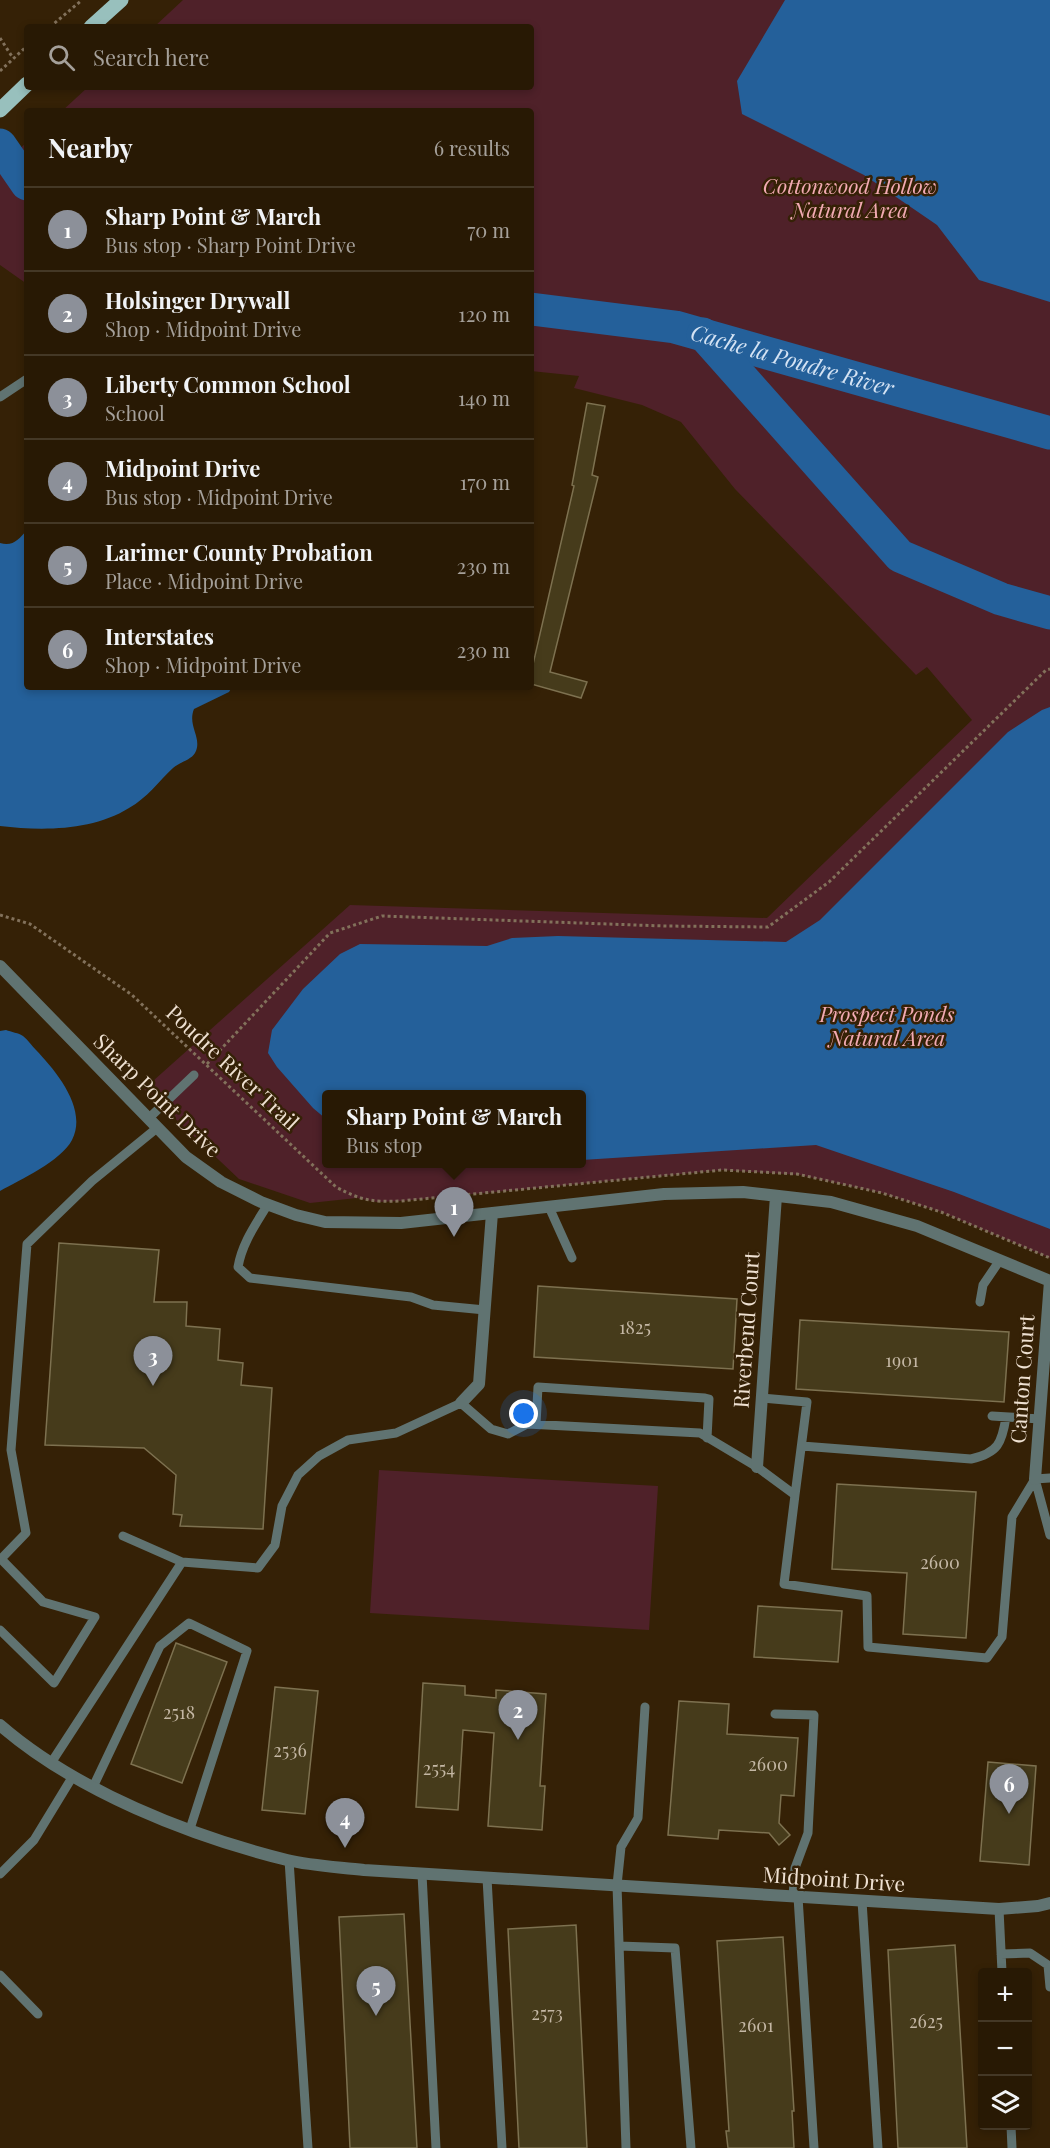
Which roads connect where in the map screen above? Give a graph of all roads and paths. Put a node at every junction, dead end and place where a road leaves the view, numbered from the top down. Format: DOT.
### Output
graph roads {
  1 [pos="82,0"];
  2 [pos="122,0"];
  3 [pos="54,24"];
  4 [pos="94,24"];
  5 [pos="0,38"];
  6 [pos="24,49"];
  7 [pos="13,58"];
  8 [pos="0,70"];
  9 [pos="24,87"];
  10 [pos="0,110"];
  11 [pos="24,381"];
  12 [pos="0,397"];
  13 [pos="1050,669"];
  14 [pos="0,915"];
  15 [pos="0,966"];
  16 [pos="207,1064"];
  17 [pos="194,1075"];
  18 [pos="152,1124"];
  19 [pos="776,1196"];
  20 [pos="268,1204"];
  21 [pos="549,1207"];
  22 [pos="492,1214"];
  23 [pos="572,1258"];
  24 [pos="1050,1258"];
  25 [pos="1000,1260"];
  26 [pos="1050,1281"];
  27 [pos="980,1302"];
  28 [pos="485,1311"];
  29 [pos="761,1398"];
  30 [pos="461,1403"];
  31 [pos="992,1416"];
  32 [pos="1006,1417"];
  33 [pos="1040,1419"];
  34 [pos="536,1424"];
  35 [pos="707,1438"];
  36 [pos="802,1446"];
  37 [pos="757,1467"];
  38 [pos="1050,1478"];
  39 [pos="1035,1479"];
  40 [pos="795,1494"];
  41 [pos="1050,1535"];
  42 [pos="123,1536"];
  43 [pos="0,1559"];
  44 [pos="182,1562"];
  45 [pos="0,1630"];
  46 [pos="645,1707"];
  47 [pos="775,1714"];
  48 [pos="0,1725"];
  49 [pos="51,1763"];
  50 [pos="73,1776"];
  51 [pos="93,1787"];
  52 [pos="190,1829"];
  53 [pos="289,1860"];
  54 [pos="0,1874"];
  55 [pos="422,1874"];
  56 [pos="487,1878"];
  57 [pos="617,1885"];
  58 [pos="796,1897"];
  59 [pos="862,1901"];
  60 [pos="1050,1903"];
  61 [pos="999,1909"];
  62 [pos="619,1946"];
  63 [pos="1001,1954"];
  64 [pos="1002,1968"];
  65 [pos="0,1975"];
  66 [pos="1050,1987"];
  67 [pos="38,2014"];
  68 [pos="1011,2130"];
  69 [pos="308,2148"];
  70 [pos="436,2148"];
  71 [pos="502,2148"];
  72 [pos="626,2148"];
  73 [pos="691,2148"];
  74 [pos="814,2148"];
  75 [pos="878,2148"];
  76 [pos="1012,2148"];
  1 -- 3 [label="path"];
  2 -- 4 [label="main road"];
  5 -- 7 [label="path"];
  6 -- 7 [label="path"];
  7 -- 8 [label="path"];
  9 -- 10 [label="main road"];
  11 -- 12 [label="lane"];
  13 -- 16 [label="path"];
  14 -- 16 [label="path, Poudre River Trail"];
  15 -- 18 [label="street, Sharp Point Drive"];
  16 -- 24 [label="path, Poudre River Trail"];
  17 -- 18 [label="lane"];
  18 -- 20 [label="street, Sharp Point Drive"];
  18 -- 43 [label="lane"];
  19 -- 21 [label="street, Sharp Point Drive"];
  19 -- 25 [label="street, Sharp Point Drive"];
  19 -- 29 [label="street, Riverbend Court"];
  20 -- 22 [label="street, Sharp Point Drive"];
  20 -- 28 [label="lane"];
  21 -- 22 [label="street, Sharp Point Drive"];
  21 -- 23 [label="lane"];
  22 -- 28 [label="street"];
  25 -- 26 [label="street, Sharp Point Drive"];
  25 -- 27 [label="lane"];
  26 -- 33 [label="street, Canton Court"];
  28 -- 30 [label="street"];
  29 -- 36 [label="lane"];
  29 -- 37 [label="street, Riverbend Court"];
  30 -- 34 [label="lane"];
  30 -- 44 [label="lane"];
  31 -- 32 [label="lane"];
  32 -- 33 [label="lane"];
  32 -- 36 [label="lane"];
  33 -- 39 [label="street, Canton Court"];
  34 -- 35 [label="lane"];
  34 -- 35 [label="lane"];
  35 -- 37 [label="lane"];
  36 -- 40 [label="lane"];
  37 -- 40 [label="lane"];
  38 -- 39 [label="lane"];
  39 -- 40 [label="lane"];
  39 -- 41 [label="lane"];
  42 -- 44 [label="lane"];
  43 -- 45 [label="lane"];
  44 -- 49 [label="lane"];
  46 -- 57 [label="lane"];
  47 -- 58 [label="lane"];
  48 -- 49 [label="street, Midpoint Drive"];
  49 -- 50 [label="street, Midpoint Drive"];
  50 -- 51 [label="street, Midpoint Drive"];
  50 -- 54 [label="lane"];
  51 -- 52 [label="street, Midpoint Drive"];
  51 -- 52 [label="lane"];
  52 -- 53 [label="street, Midpoint Drive"];
  53 -- 55 [label="street, Midpoint Drive"];
  53 -- 69 [label="lane"];
  55 -- 56 [label="street, Midpoint Drive"];
  55 -- 70 [label="lane"];
  56 -- 57 [label="street, Midpoint Drive"];
  56 -- 71 [label="lane"];
  57 -- 58 [label="street, Midpoint Drive"];
  57 -- 62 [label="lane"];
  58 -- 59 [label="street, Midpoint Drive"];
  58 -- 74 [label="lane"];
  59 -- 61 [label="street, Midpoint Drive"];
  59 -- 75 [label="lane"];
  60 -- 61 [label="street, Midpoint Drive"];
  61 -- 63 [label="lane"];
  62 -- 72 [label="lane"];
  62 -- 73 [label="lane"];
  63 -- 64 [label="lane"];
  63 -- 66 [label="lane"];
  65 -- 67 [label="lane"];
  68 -- 76 [label="lane"];
}
